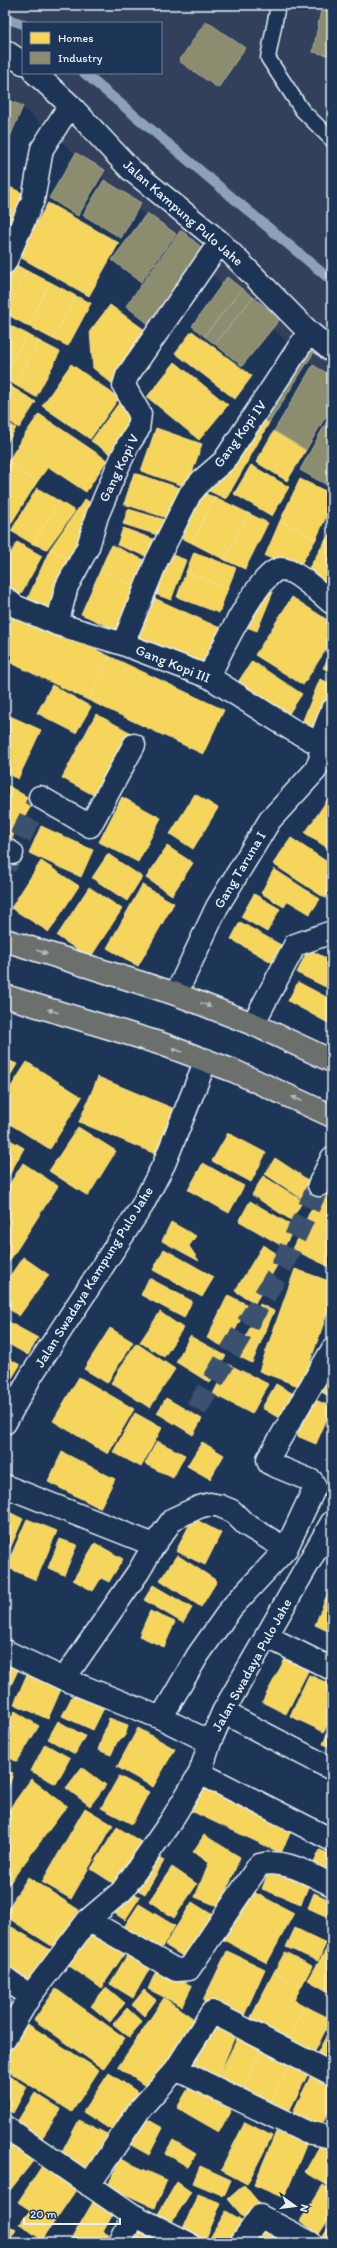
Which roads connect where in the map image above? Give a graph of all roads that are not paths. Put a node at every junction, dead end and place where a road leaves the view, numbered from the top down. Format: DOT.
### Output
graph roads {
  1 [pos="278,5"];
  2 [pos="5,51"];
  3 [pos="22,62"];
  4 [pos="36,74"];
  5 [pos="70,105"];
  6 [pos="332,140"];
  7 [pos="220,242"];
  8 [pos="5,263"];
  9 [pos="310,332"];
  10 [pos="332,351"];
  11 [pos="332,603"];
  12 [pos="8,608"];
  13 [pos="57,624"];
  14 [pos="123,644"];
  15 [pos="209,677"];
  16 [pos="332,710"];
  17 [pos="134,745"];
  18 [pos="320,751"];
  19 [pos="40,798"];
  20 [pos="332,932"];
  21 [pos="5,940"];
  22 [pos="176,994"];
  23 [pos="5,996"];
  24 [pos="253,1024"];
  25 [pos="206,1060"];
  26 [pos="332,1061"];
  27 [pos="332,1116"];
  28 [pos="332,1158"];
  29 [pos="320,1185"];
  30 [pos="332,1350"];
  31 [pos="5,1423"];
  32 [pos="5,1486"];
  33 [pos="332,1522"];
  34 [pos="154,1545"];
  35 [pos="326,1547"];
  36 [pos="286,1549"];
  37 [pos="266,1636"];
  38 [pos="5,1651"];
  39 [pos="332,1669"];
  40 [pos="64,1678"];
  41 [pos="224,1712"];
  42 [pos="162,1718"];
  43 [pos="210,1742"];
  44 [pos="332,1769"];
  45 [pos="200,1773"];
  46 [pos="332,1840"];
  47 [pos="332,1885"];
  48 [pos="88,1920"];
  49 [pos="5,1978"];
  50 [pos="30,1996"];
  51 [pos="5,2038"];
  52 [pos="176,2069"];
  53 [pos="332,2074"];
  54 [pos="5,2127"];
  55 [pos="332,2137"];
  56 [pos="89,2186"];
  57 [pos="133,2215"];
  58 [pos="120,2243"];
  59 [pos="188,2243"];
  60 [pos="241,2243"];
  61 [pos="311,2243"];
  1 -- 6 [label="lane"];
  2 -- 3 [label="street"];
  4 -- 5 [label="street, Jalan Kampung Pulo Jahe"];
  5 -- 7 [label="street, Jalan Kampung Pulo Jahe"];
  5 -- 8 [label="street"];
  7 -- 9 [label="street, Jalan Kampung Pulo Jahe"];
  7 -- 13 [label="street, Gang Kopi V"];
  9 -- 10 [label="street, Jalan Kampung Pulo Jahe"];
  9 -- 14 [label="street, Gang Kopi IV"];
  11 -- 15 [label="street"];
  12 -- 13 [label="street, Gang Kopi III"];
  13 -- 14 [label="street, Gang Kopi III"];
  14 -- 15 [label="street, Gang Kopi III"];
  15 -- 18 [label="street, Gang Kopi III"];
  16 -- 18 [label="street, Gang Taruna I"];
  17 -- 19 [label="street"];
  18 -- 22 [label="street, Gang Taruna I"];
  20 -- 24 [label="street"];
  21 -- 22 [label="main road, one-way"];
  22 -- 24 [label="main road, one-way"];
  25 -- 23 [label="main road, one-way"];
  24 -- 26 [label="main road"];
  27 -- 25 [label="main road, one-way"];
  25 -- 31 [label="street, Jalan Swadaya Kampung Pulo Jahe"];
  28 -- 29 [label="street"];
  30 -- 36 [label="street"];
  32 -- 34 [label="street"];
  33 -- 35 [label="street, Jalan Swadaya Pulo Jahe"];
  34 -- 36 [label="street"];
  34 -- 40 [label="street"];
  35 -- 37 [label="street, Jalan Swadaya Pulo Jahe"];
  36 -- 42 [label="street"];
  37 -- 39 [label="street"];
  37 -- 41 [label="street, Jalan Swadaya Pulo Jahe"];
  38 -- 40 [label="street"];
  40 -- 42 [label="street"];
  41 -- 43 [label="street, Jalan Swadaya Pulo Jahe"];
  41 -- 44 [label="street"];
  42 -- 43 [label="street"];
  43 -- 45 [label="street, Jalan Swadaya Pulo Jahe"];
  45 -- 46 [label="street"];
  45 -- 48 [label="street, Jalan Swadaya Pulo Jahe"];
  47 -- 48 [label="street"];
  48 -- 50 [label="street, Jalan Swadaya Pulo Jahe"];
  49 -- 50 [label="street"];
  50 -- 51 [label="street, Jalan Swadaya Pulo Jahe"];
  52 -- 53 [label="street"];
  52 -- 55 [label="street"];
  52 -- 56 [label="street"];
  54 -- 56 [label="street"];
  56 -- 57 [label="street"];
  57 -- 58 [label="street"];
  57 -- 59 [label="street"];
  60 -- 61 [label="street"];
}
